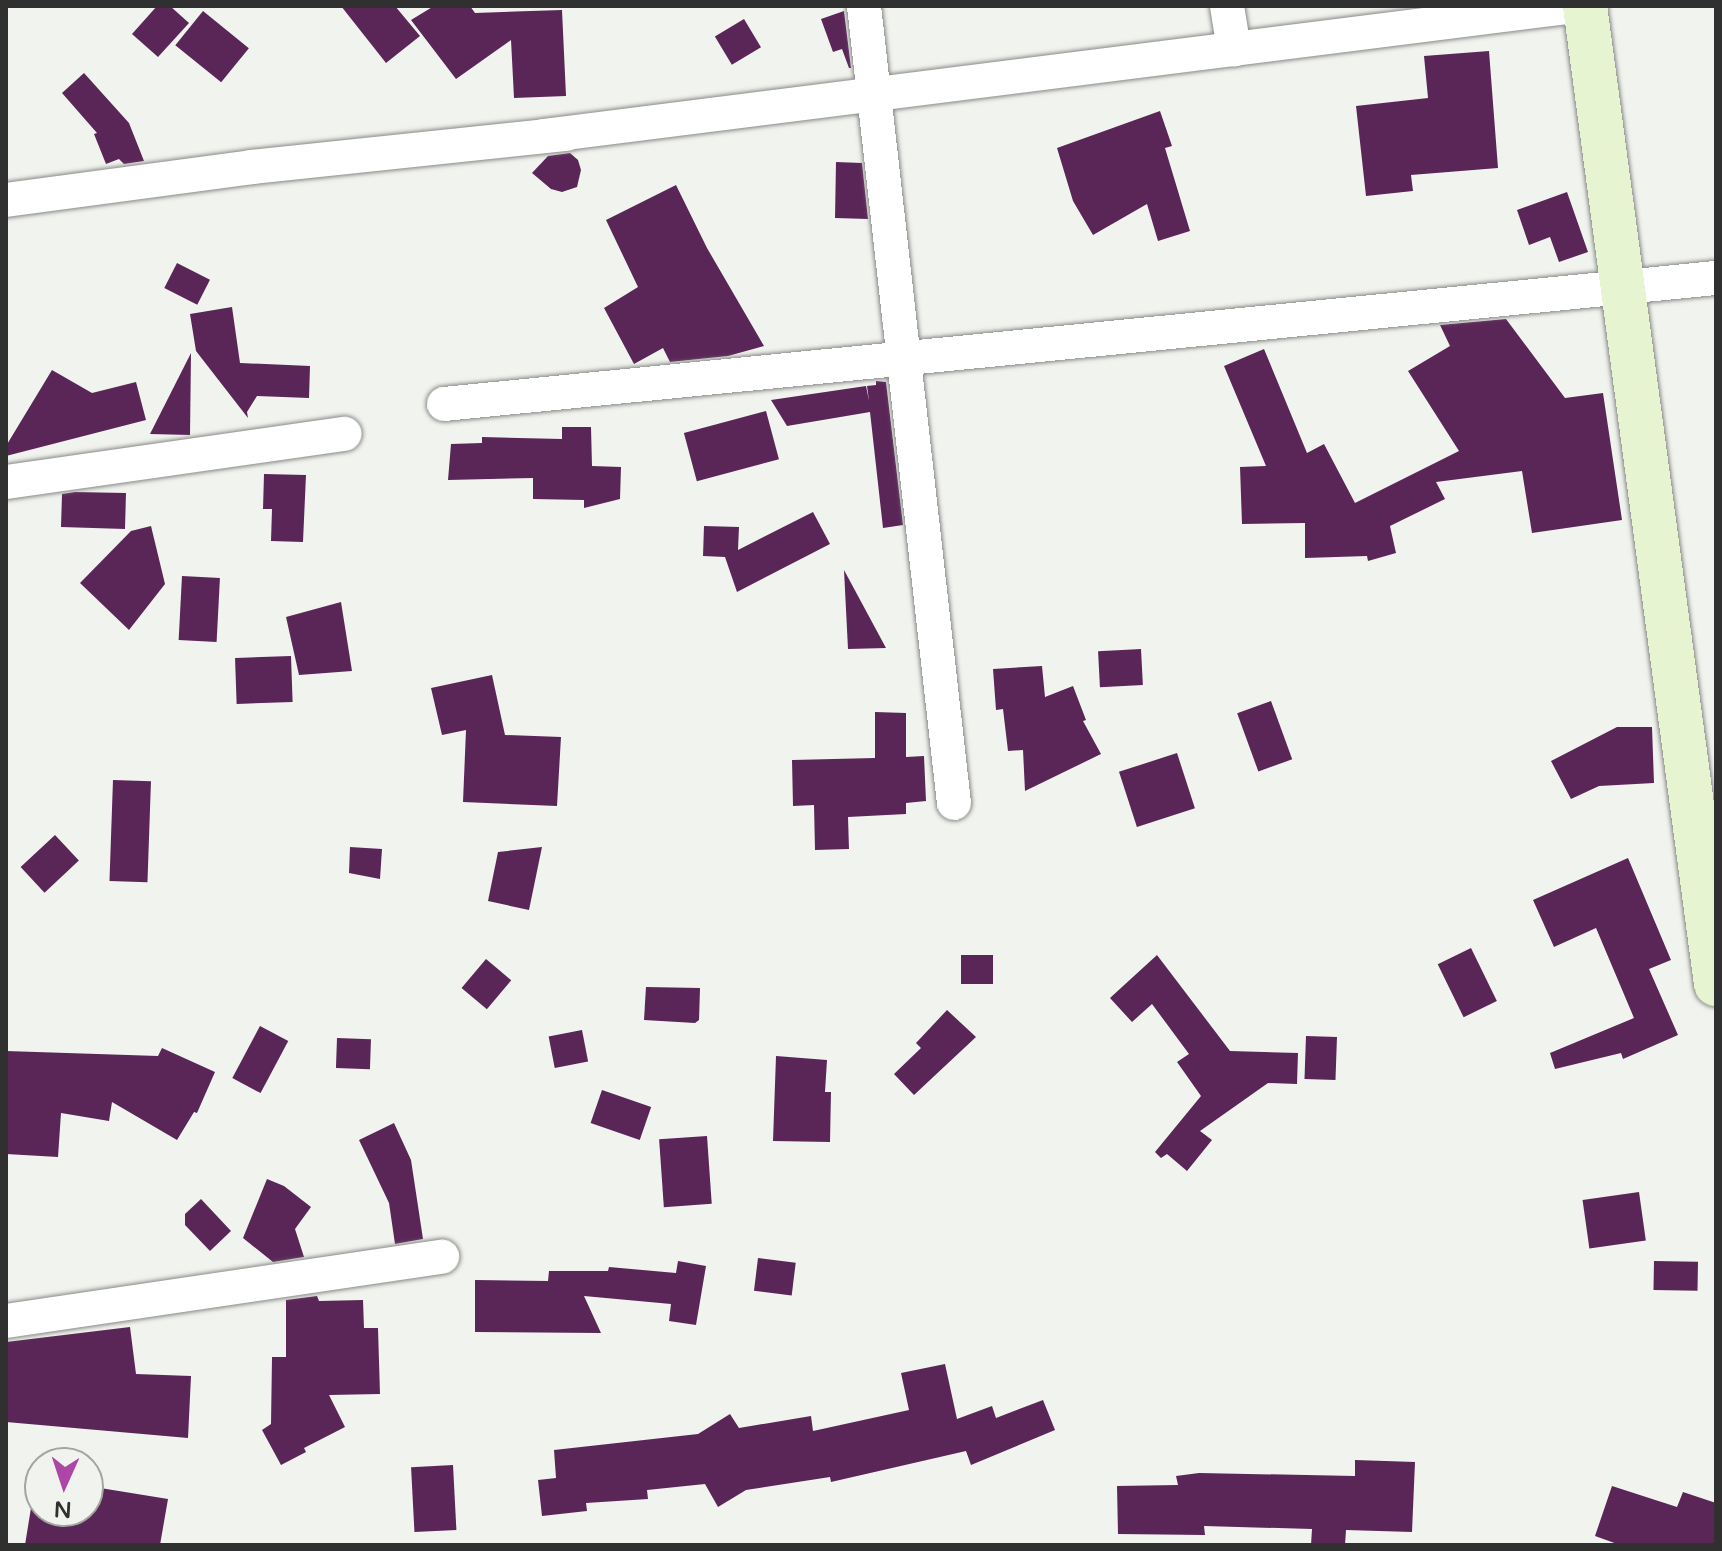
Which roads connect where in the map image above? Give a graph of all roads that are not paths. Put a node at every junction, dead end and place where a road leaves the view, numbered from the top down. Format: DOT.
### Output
graph roads {
  1 [pos="864,6"];
  2 [pos="1227,6"];
  3 [pos="1575,6"];
  4 [pos="1585,6"];
  5 [pos="1234,49"];
  6 [pos="602,130"];
  7 [pos="543,136"];
  8 [pos="6,200"];
  9 [pos="1716,278"];
  10 [pos="444,404"];
  11 [pos="345,434"];
  12 [pos="6,482"];
  13 [pos="954,803"];
  14 [pos="1716,984"];
  15 [pos="442,1257"];
  16 [pos="6,1321"];
  1 -- 13 [label="street"];
  2 -- 5 [label="street"];
  3 -- 5 [label="street"];
  4 -- 14 [label="street"];
  5 -- 7 [label="street"];
  6 -- 7 [label="street"];
  7 -- 8 [label="street"];
  9 -- 10 [label="street"];
  11 -- 12 [label="street"];
  15 -- 16 [label="street"];
}
